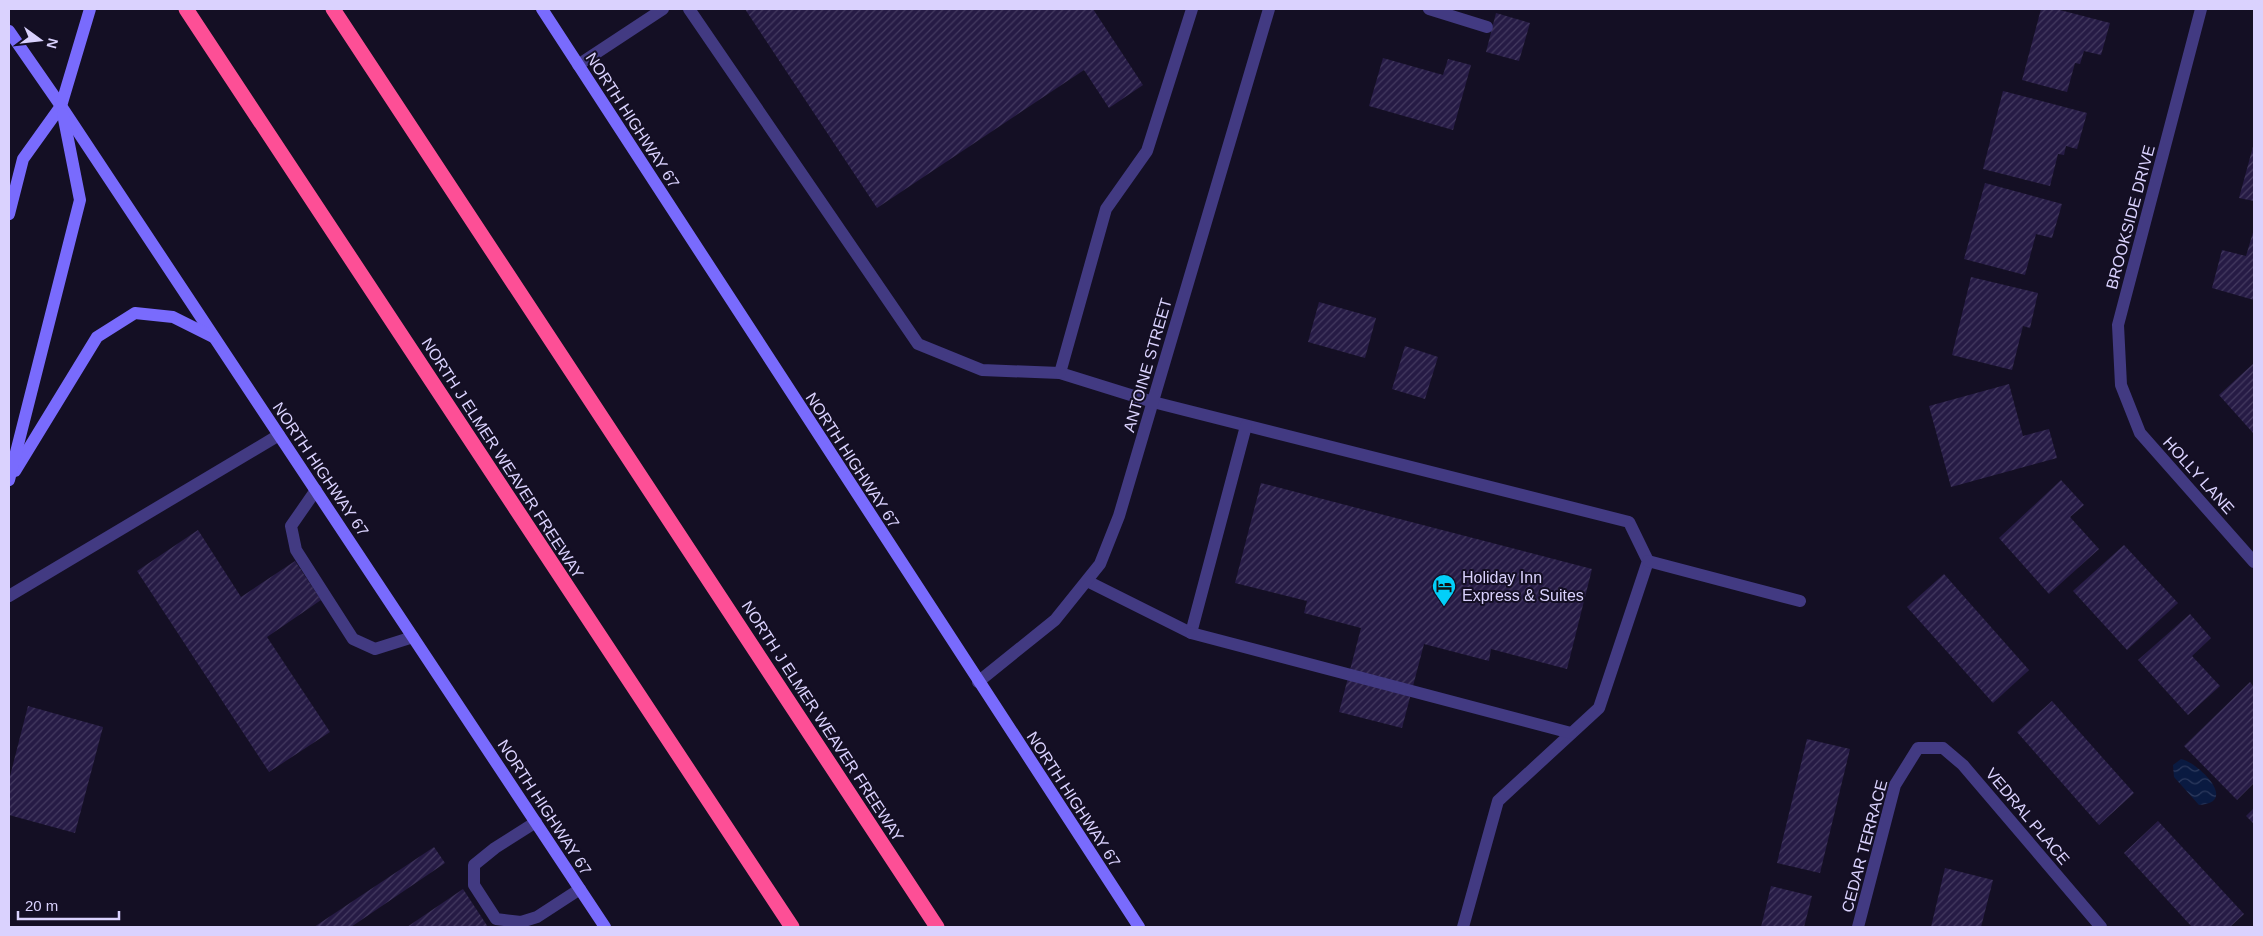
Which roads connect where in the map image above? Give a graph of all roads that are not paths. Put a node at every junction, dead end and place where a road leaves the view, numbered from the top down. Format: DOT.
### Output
graph roads {
  1 [pos="90,9"];
  2 [pos="186,9"];
  3 [pos="334,9"];
  4 [pos="542,9"];
  5 [pos="663,9"];
  6 [pos="689,9"];
  7 [pos="1192,9"];
  8 [pos="1269,9"];
  9 [pos="1429,9"];
  10 [pos="2201,9"];
  11 [pos="1487,27"];
  12 [pos="9,30"];
  13 [pos="578,65"];
  14 [pos="61,106"];
  15 [pos="9,214"];
  16 [pos="213,337"];
  17 [pos="1060,373"];
  18 [pos="1153,402"];
  19 [pos="1246,426"];
  20 [pos="2140,433"];
  21 [pos="280,435"];
  22 [pos="9,481"];
  23 [pos="316,490"];
  24 [pos="1648,561"];
  25 [pos="2254,562"];
  26 [pos="1086,581"];
  27 [pos="9,596"];
  28 [pos="1800,601"];
  29 [pos="1190,633"];
  30 [pos="413,637"];
  31 [pos="978,682"];
  32 [pos="1571,733"];
  33 [pos="1918,748"];
  34 [pos="536,822"];
  35 [pos="580,889"];
  36 [pos="605,927"];
  37 [pos="792,927"];
  38 [pos="937,927"];
  39 [pos="1139,927"];
  40 [pos="1463,927"];
  41 [pos="1858,927"];
  42 [pos="2101,927"];
  1 -- 14 [label="main road"];
  2 -- 37 [label="highway, NORTH J ELMER WEAVER FREEWAY"];
  3 -- 38 [label="highway, NORTH J ELMER WEAVER FREEWAY"];
  4 -- 13 [label="main road, NORTH HIGHWAY 67"];
  5 -- 13 [label="street"];
  6 -- 17 [label="street"];
  7 -- 17 [label="street"];
  8 -- 18 [label="street, ANTOINE STREET"];
  9 -- 11 [label="street"];
  10 -- 20 [label="street, BROOKSIDE DRIVE"];
  12 -- 14 [label="main road, NORTH HIGHWAY 67"];
  13 -- 31 [label="main road, NORTH HIGHWAY 67"];
  14 -- 15 [label="main road"];
  14 -- 16 [label="main road, NORTH HIGHWAY 67"];
  14 -- 22 [label="main road"];
  16 -- 21 [label="main road, NORTH HIGHWAY 67"];
  16 -- 22 [label="main road"];
  17 -- 18 [label="street"];
  18 -- 19 [label="street"];
  18 -- 26 [label="street, ANTOINE STREET"];
  19 -- 24 [label="street"];
  19 -- 29 [label="street"];
  20 -- 25 [label="street, HOLLY LANE"];
  21 -- 23 [label="main road, NORTH HIGHWAY 67"];
  21 -- 27 [label="street"];
  23 -- 30 [label="main road, NORTH HIGHWAY 67"];
  23 -- 30 [label="street"];
  24 -- 28 [label="street"];
  24 -- 32 [label="street"];
  26 -- 29 [label="street"];
  26 -- 31 [label="street, ANTOINE STREET"];
  29 -- 32 [label="street"];
  30 -- 34 [label="main road, NORTH HIGHWAY 67"];
  31 -- 39 [label="main road, NORTH HIGHWAY 67"];
  32 -- 40 [label="street"];
  33 -- 41 [label="street, CEDAR TERRACE"];
  33 -- 42 [label="street, VEDRAL PLACE"];
  34 -- 35 [label="main road, NORTH HIGHWAY 67"];
  34 -- 35 [label="street"];
  35 -- 36 [label="main road, NORTH HIGHWAY 67"];
}
